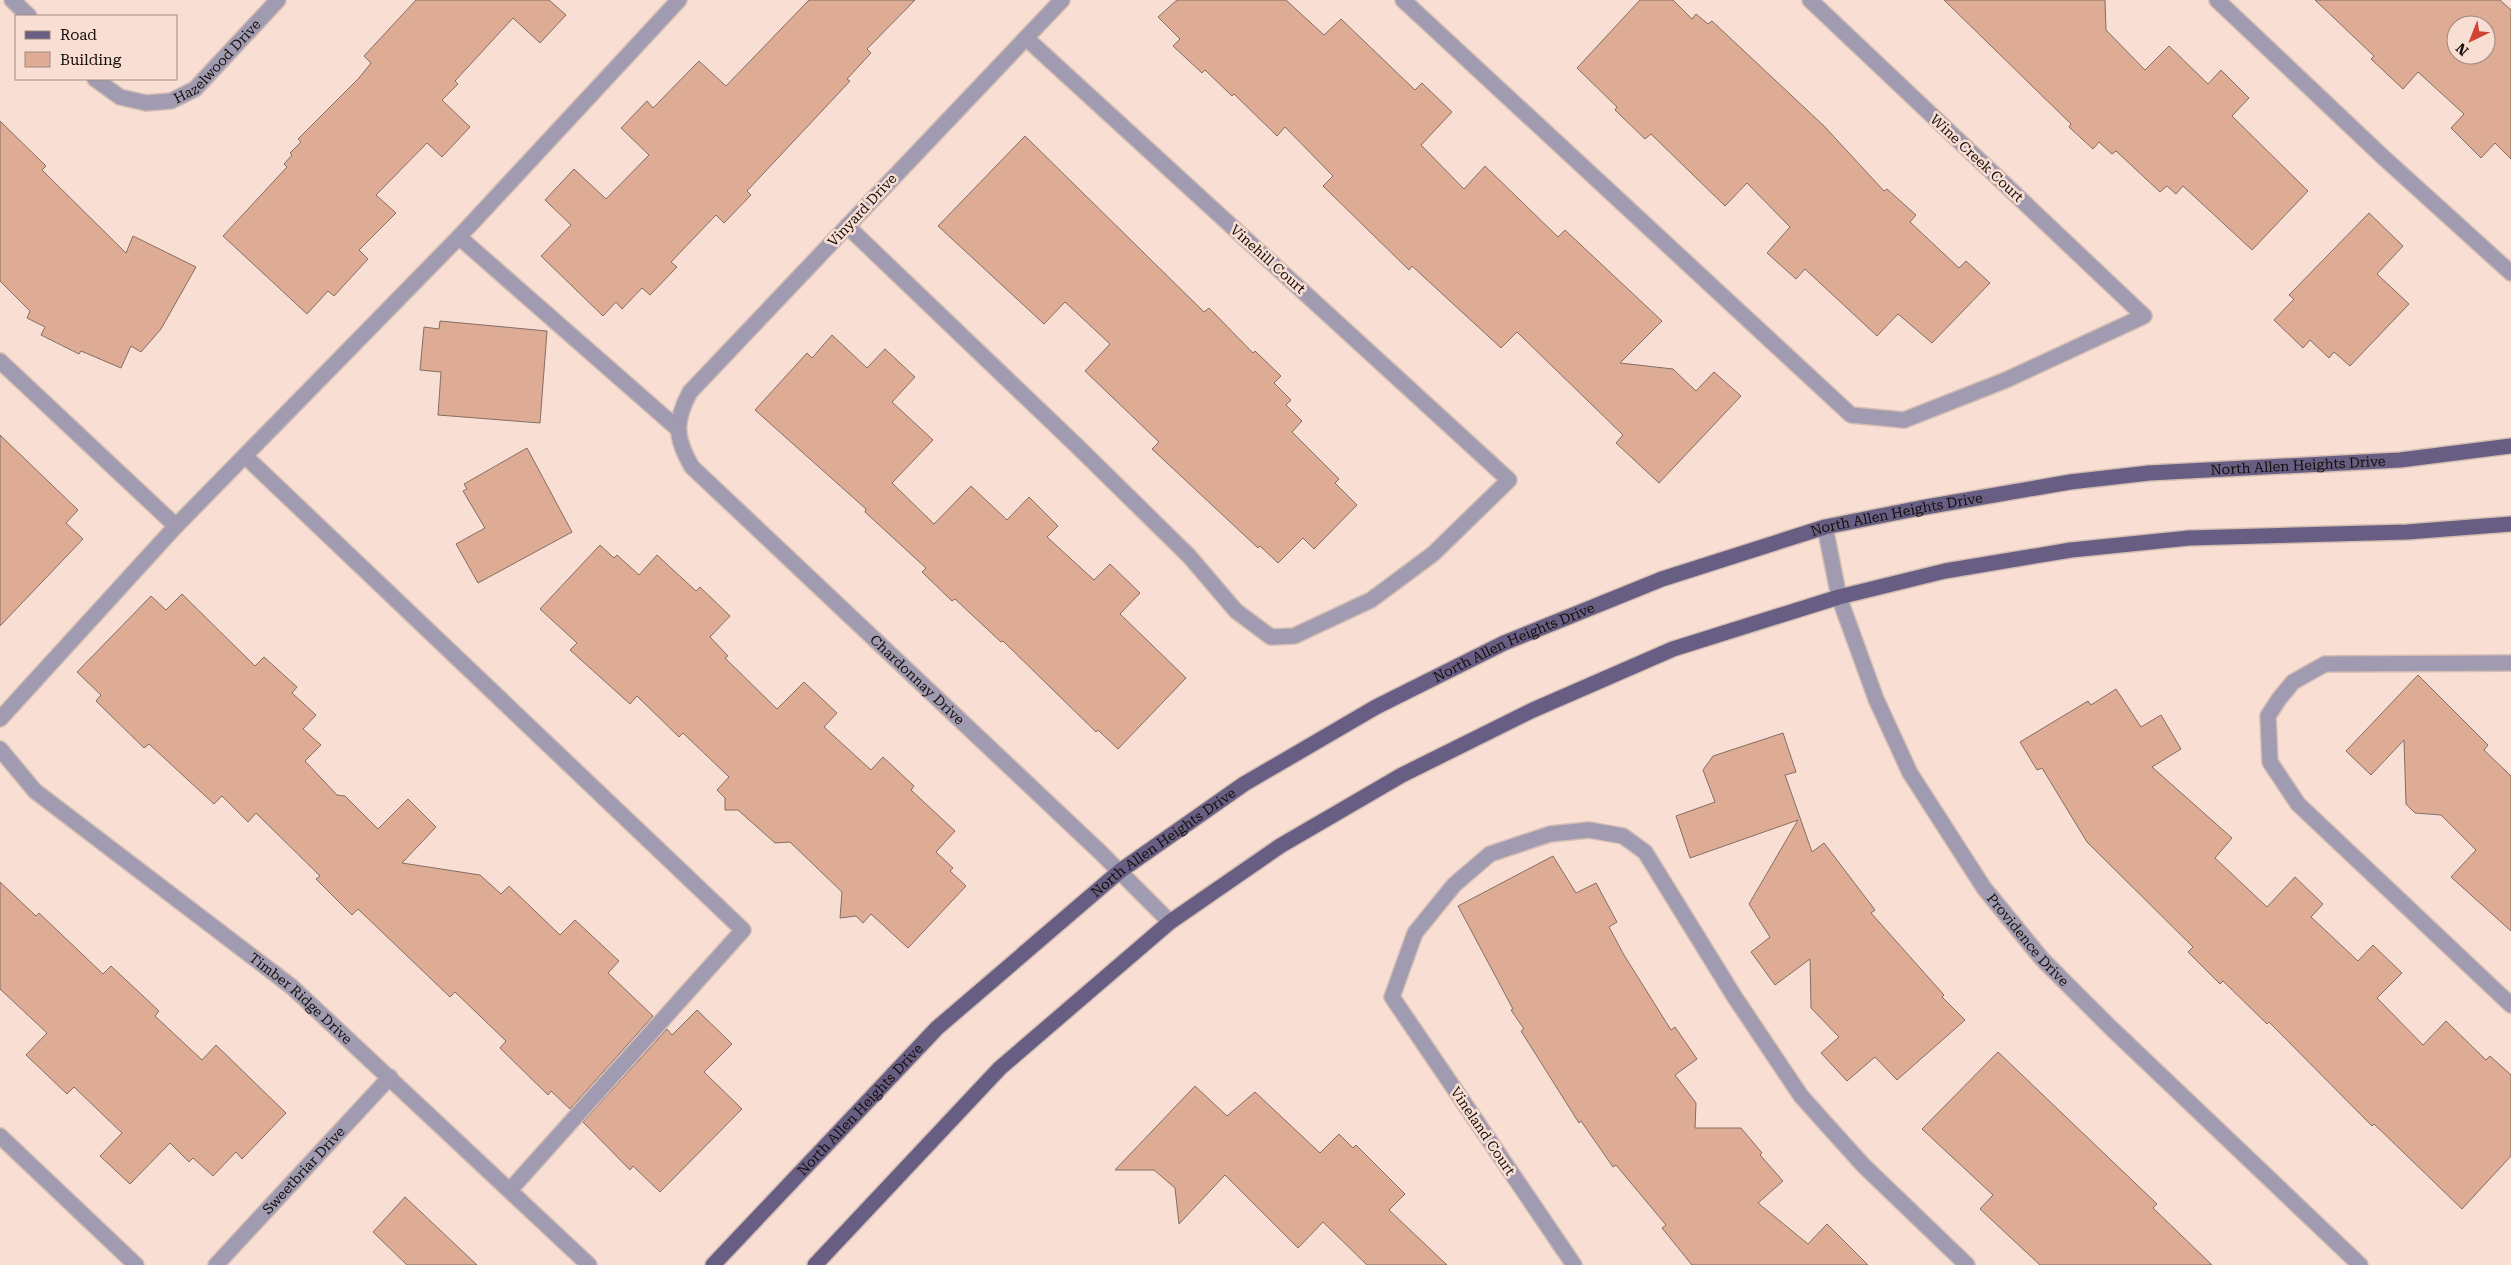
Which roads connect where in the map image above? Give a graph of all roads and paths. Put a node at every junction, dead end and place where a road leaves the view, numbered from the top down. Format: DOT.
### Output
graph roads {
  1 [pos="12,0"];
  2 [pos="278,0"];
  3 [pos="679,0"];
  4 [pos="1062,0"];
  5 [pos="1403,0"];
  6 [pos="1810,0"];
  7 [pos="2217,0"];
  8 [pos="28,15"];
  9 [pos="1026,38"];
  10 [pos="96,80"];
  11 [pos="847,226"];
  12 [pos="459,237"];
  13 [pos="2511,273"];
  14 [pos="0,361"];
  15 [pos="678,429"];
  16 [pos="2511,446"];
  17 [pos="245,456"];
  18 [pos="2511,524"];
  19 [pos="176,526"];
  20 [pos="1826,527"];
  21 [pos="1839,597"];
  22 [pos="2511,663"];
  23 [pos="0,720"];
  24 [pos="0,749"];
  25 [pos="1120,871"];
  26 [pos="1170,922"];
  27 [pos="2511,1006"];
  28 [pos="390,1077"];
  29 [pos="0,1136"];
  30 [pos="510,1190"];
  31 [pos="136,1265"];
  32 [pos="216,1265"];
  33 [pos="589,1265"];
  34 [pos="713,1265"];
  35 [pos="815,1265"];
  36 [pos="1574,1265"];
  37 [pos="1967,1265"];
  38 [pos="2360,1265"];
  1 -- 8 [label="street"];
  2 -- 10 [label="street, Hazelwood Drive"];
  3 -- 12 [label="street"];
  4 -- 9 [label="street, Vinyard Drive"];
  5 -- 6 [label="street, Wine Creek Court"];
  7 -- 13 [label="street"];
  9 -- 11 [label="street, Vinyard Drive"];
  9 -- 11 [label="street, Vinehill Court"];
  11 -- 15 [label="street, Vinyard Drive"];
  12 -- 15 [label="street"];
  12 -- 17 [label="street"];
  14 -- 19 [label="street"];
  15 -- 25 [label="street, Chardonnay Drive"];
  16 -- 20 [label="main road, North Allen Heights Drive"];
  17 -- 19 [label="street"];
  17 -- 30 [label="street"];
  18 -- 21 [label="main road"];
  19 -- 23 [label="street"];
  20 -- 21 [label="street, Providence Drive"];
  20 -- 25 [label="main road, North Allen Heights Drive"];
  21 -- 26 [label="main road"];
  21 -- 38 [label="street, Providence Drive"];
  22 -- 27 [label="street"];
  24 -- 28 [label="street, Timber Ridge Drive"];
  25 -- 26 [label="street, Chardonnay Drive"];
  25 -- 34 [label="main road, North Allen Heights Drive"];
  26 -- 35 [label="main road"];
  28 -- 30 [label="street, Timber Ridge Drive"];
  28 -- 32 [label="street, Sweetbriar Drive"];
  29 -- 31 [label="street"];
  30 -- 33 [label="street, Timber Ridge Drive"];
  36 -- 37 [label="street, Vineland Court"];
}
